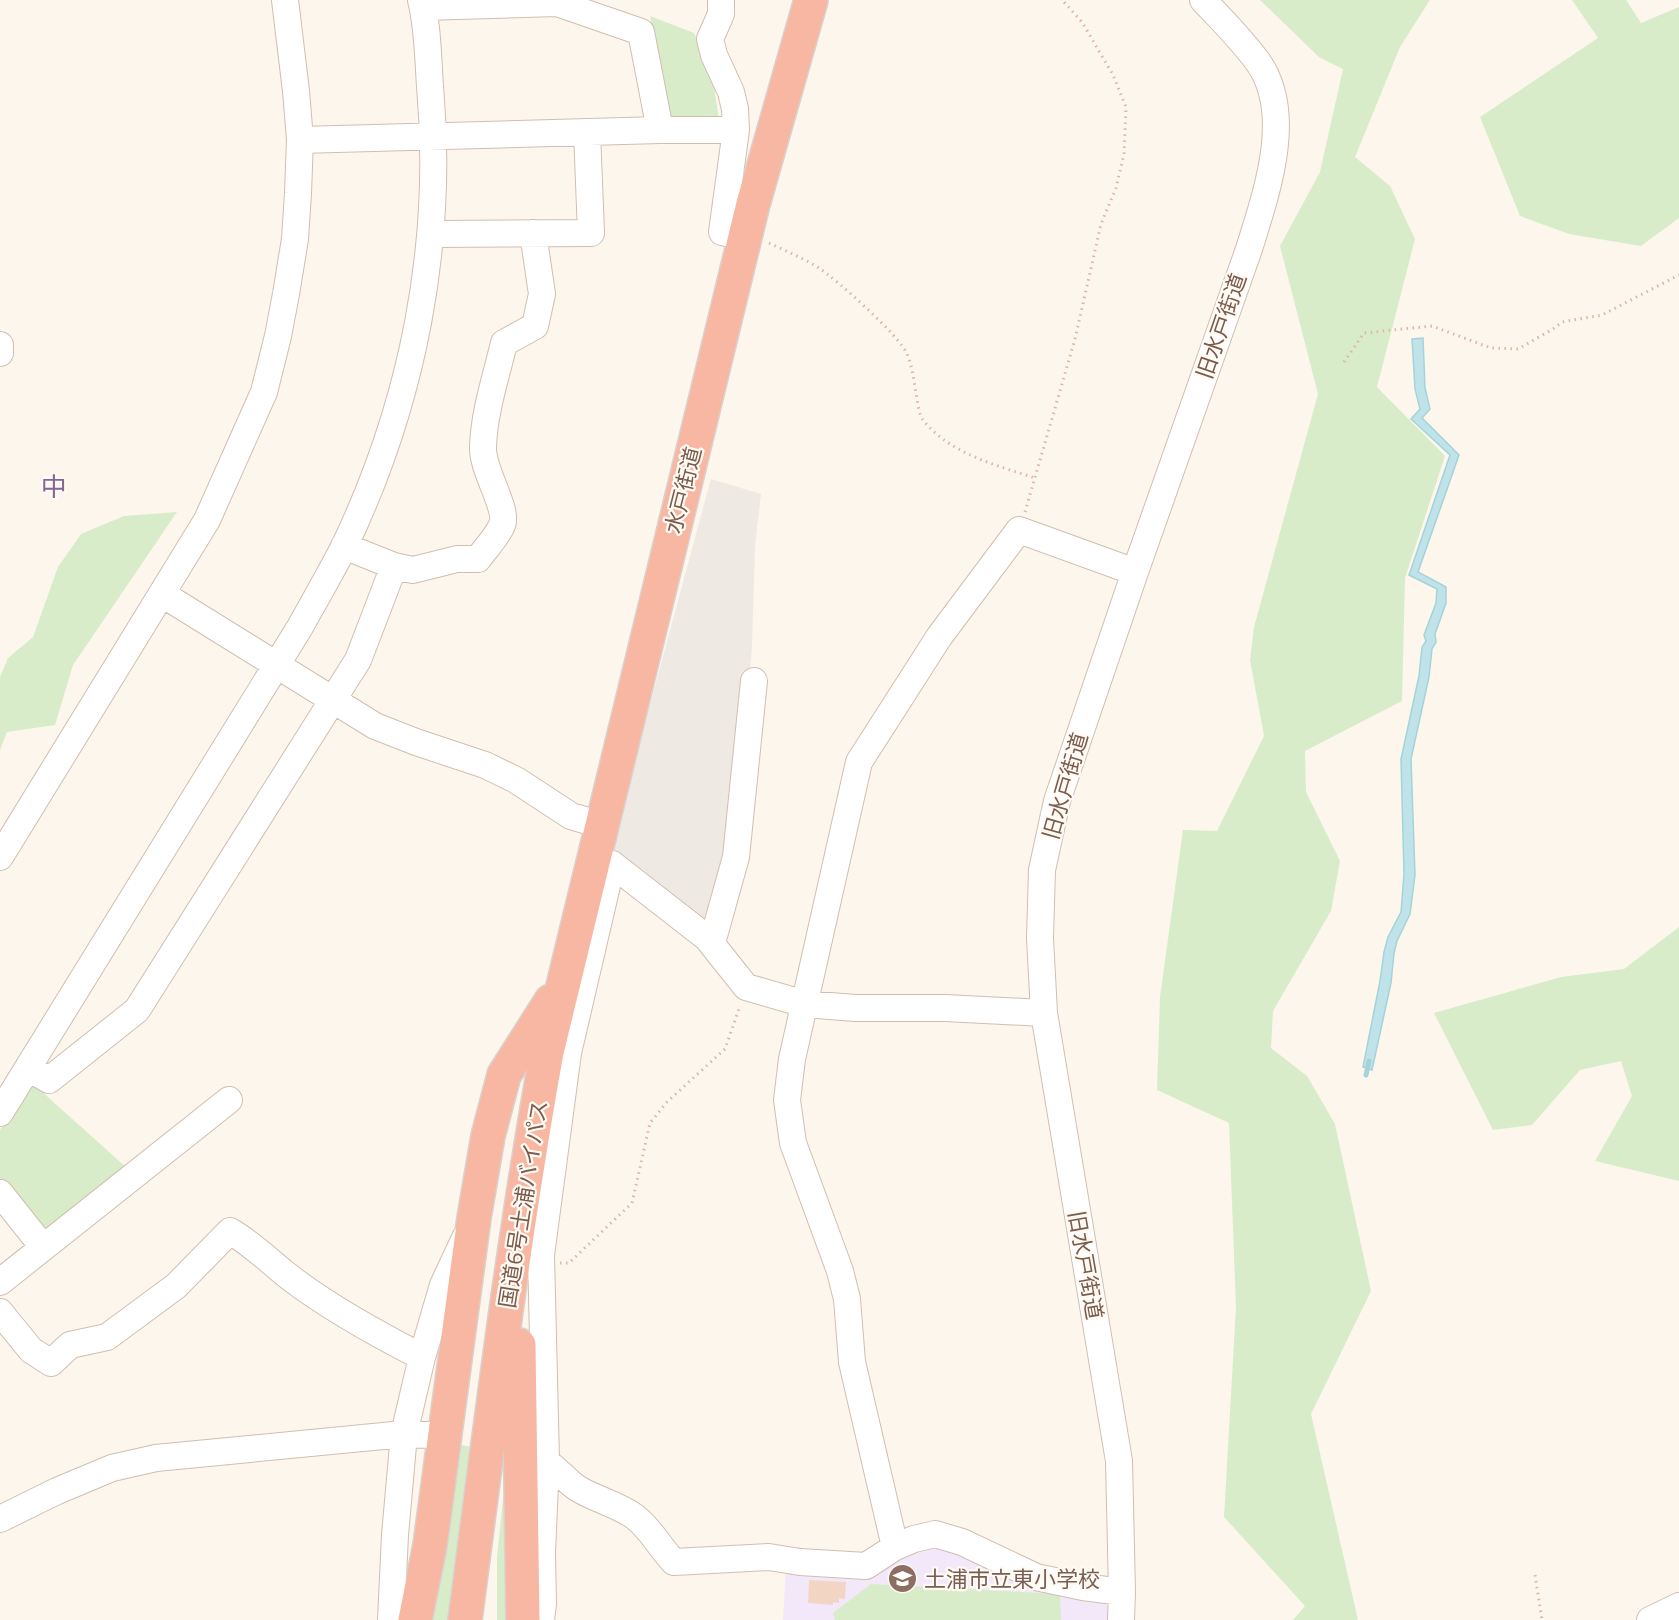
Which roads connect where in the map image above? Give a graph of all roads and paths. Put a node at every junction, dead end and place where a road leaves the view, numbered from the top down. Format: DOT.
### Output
graph roads {
  1 [pos="285,0"];
  2 [pos="721,0"];
  3 [pos="811,0"];
  4 [pos="1062,0"];
  5 [pos="1203,0"];
  6 [pos="459,2"];
  7 [pos="558,2"];
  8 [pos="422,3"];
  9 [pos="660,130"];
  10 [pos="736,130"];
  11 [pos="587,132"];
  12 [pos="435,137"];
  13 [pos="300,140"];
  14 [pos="533,233"];
  15 [pos="430,234"];
  16 [pos="745,237"];
  17 [pos="1679,275"];
  18 [pos="0,345"];
  19 [pos="0,353"];
  20 [pos="1344,362"];
  21 [pos="1035,478"];
  22 [pos="1019,530"];
  23 [pos="344,546"];
  24 [pos="394,566"];
  25 [pos="1135,572"];
  26 [pos="162,594"];
  27 [pos="276,666"];
  28 [pos="754,681"];
  29 [pos="332,701"];
  30 [pos="601,825"];
  31 [pos="0,857"];
  32 [pos="602,862"];
  33 [pos="712,943"];
  34 [pos="563,982"];
  35 [pos="746,987"];
  36 [pos="805,1004"];
  37 [pos="1044,1013"];
  38 [pos="28,1068"];
  39 [pos="229,1100"];
  40 [pos="0,1113"];
  41 [pos="0,1193"];
  42 [pos="474,1218"];
  43 [pos="43,1247"];
  44 [pos="528,1256"];
  45 [pos="0,1282"];
  46 [pos="0,1312"];
  47 [pos="422,1357"];
  48 [pos="490,1427"];
  49 [pos="404,1434"];
  50 [pos="434,1435"];
  51 [pos="537,1458"];
  52 [pos="0,1519"];
  53 [pos="895,1547"];
  54 [pos="1535,1575"];
  55 [pos="1122,1592"];
  56 [pos="1679,1606"];
  57 [pos="391,1620"];
  58 [pos="415,1620"];
  59 [pos="465,1620"];
  60 [pos="486,1620"];
  61 [pos="523,1620"];
  62 [pos="541,1620"];
  63 [pos="1121,1620"];
  64 [pos="1542,1620"];
  65 [pos="1650,1620"];
  1 -- 13 [label="street"];
  2 -- 10 [label="street"];
  3 -- 16 [label="highway, 水戸街道"];
  4 -- 21 [label="path"];
  5 -- 25 [label="street, 旧水戸街道"];
  6 -- 7 [label="street"];
  6 -- 8 [label="street"];
  7 -- 9 [label="street"];
  8 -- 12 [label="street"];
  9 -- 10 [label="street"];
  9 -- 11 [label="street"];
  10 -- 16 [label="street"];
  11 -- 12 [label="street"];
  11 -- 14 [label="street"];
  12 -- 13 [label="street"];
  12 -- 15 [label="street"];
  13 -- 26 [label="street"];
  14 -- 15 [label="street"];
  14 -- 24 [label="street"];
  15 -- 23 [label="street"];
  16 -- 21 [label="path"];
  16 -- 30 [label="highway, 水戸街道"];
  17 -- 20 [label="path"];
  18 -- 19 [label="street"];
  21 -- 22 [label="path"];
  22 -- 25 [label="street"];
  22 -- 36 [label="street"];
  23 -- 24 [label="street"];
  23 -- 27 [label="street"];
  24 -- 29 [label="street"];
  25 -- 37 [label="street, 旧水戸街道"];
  26 -- 27 [label="street"];
  26 -- 31 [label="street"];
  27 -- 29 [label="street"];
  27 -- 38 [label="street"];
  28 -- 33 [label="street"];
  29 -- 30 [label="street"];
  29 -- 38 [label="street"];
  30 -- 32 [label="highway, 水戸街道"];
  32 -- 33 [label="street"];
  32 -- 34 [label="highway, 水戸街道"];
  32 -- 44 [label="street"];
  33 -- 35 [label="street"];
  34 -- 42 [label="highway"];
  34 -- 44 [label="highway, 国道6号土浦バイパス"];
  35 -- 36 [label="street"];
  35 -- 44 [label="path"];
  36 -- 37 [label="street"];
  36 -- 53 [label="street"];
  37 -- 55 [label="street, 旧水戸街道"];
  38 -- 40 [label="street"];
  39 -- 43 [label="street"];
  41 -- 43 [label="street"];
  42 -- 47 [label="street"];
  42 -- 58 [label="highway"];
  43 -- 45 [label="street"];
  44 -- 48 [label="highway, 国道6号土浦バイパス"];
  44 -- 51 [label="street"];
  44 -- 61 [label="highway"];
  46 -- 47 [label="street"];
  47 -- 49 [label="street"];
  48 -- 59 [label="highway, 国道6号土浦バイパス"];
  48 -- 60 [label="highway, 国道6号土浦バイパス"];
  49 -- 50 [label="street"];
  49 -- 52 [label="street"];
  49 -- 57 [label="street"];
  51 -- 53 [label="street"];
  51 -- 62 [label="street"];
  53 -- 55 [label="street"];
  54 -- 64 [label="path"];
  55 -- 63 [label="street, 旧水戸街道"];
  56 -- 65 [label="street"];
}
